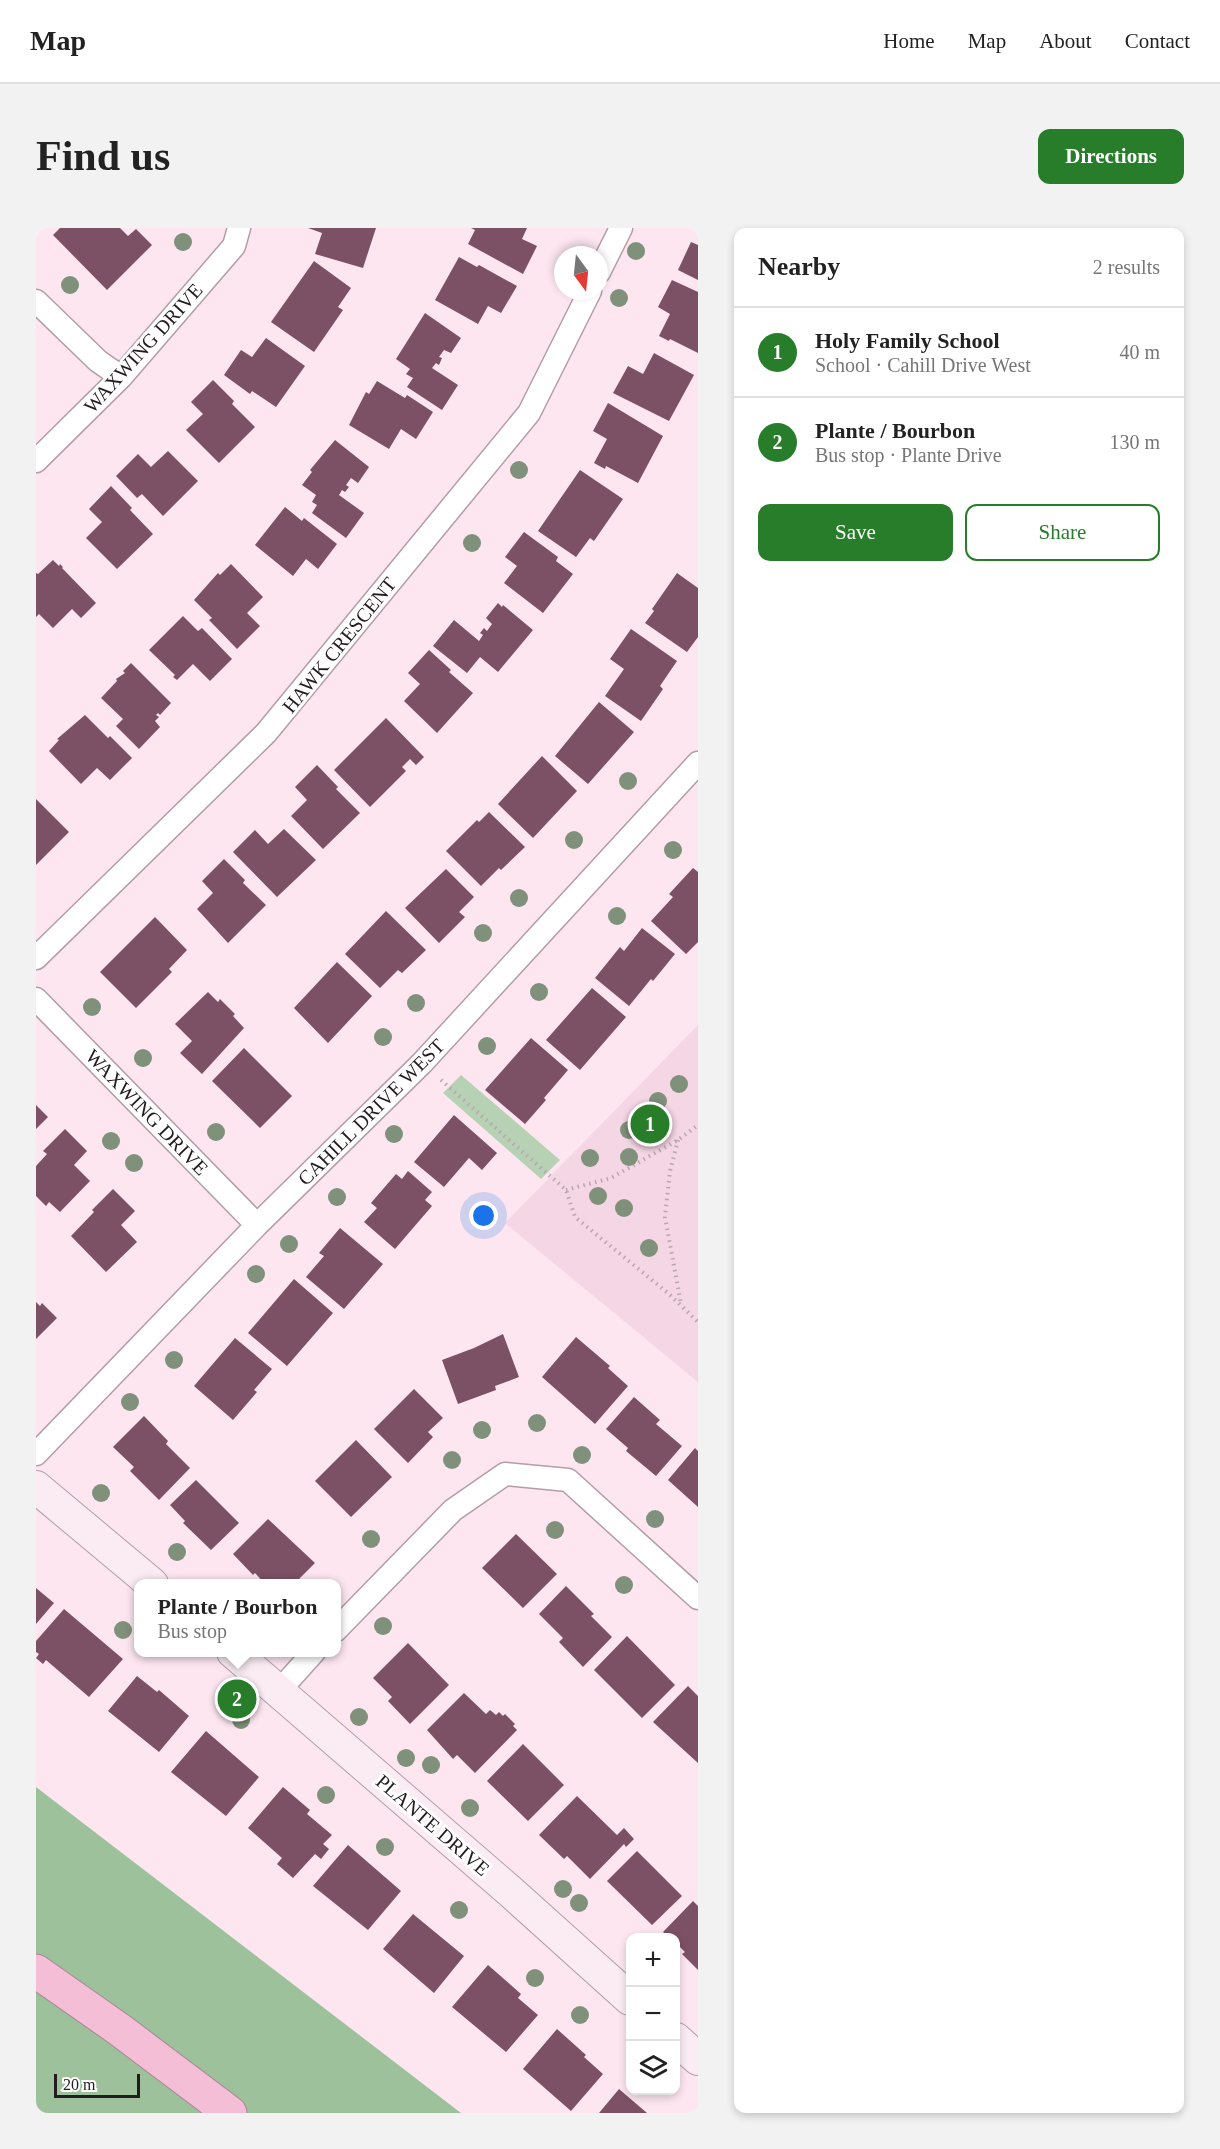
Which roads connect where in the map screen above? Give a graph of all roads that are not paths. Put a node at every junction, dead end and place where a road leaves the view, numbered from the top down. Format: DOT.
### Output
graph roads {
  1 [pos="239,228"];
  2 [pos="621,228"];
  3 [pos="608,254"];
  4 [pos="586,300"];
  5 [pos="36,301"];
  6 [pos="121,377"];
  7 [pos="36,461"];
  8 [pos="698,763"];
  9 [pos="36,958"];
  10 [pos="36,999"];
  11 [pos="257,1225"];
  12 [pos="36,1454"];
  13 [pos="36,1487"];
  14 [pos="146,1579"];
  15 [pos="698,1598"];
  16 [pos="341,1625"];
  17 [pos="238,1657"];
  18 [pos="311,1657"];
  19 [pos="279,1691"];
  20 [pos="36,1971"];
  21 [pos="626,1995"];
  22 [pos="677,2041"];
  23 [pos="698,2059"];
  24 [pos="230,2113"];
  1 -- 6 [label="street, WAXWING DRIVE"];
  2 -- 3 [label="street"];
  4 -- 9 [label="street, HAWK CRESCENT"];
  5 -- 6 [label="street"];
  6 -- 7 [label="street, WAXWING DRIVE"];
  8 -- 11 [label="street, CAHILL DRIVE WEST"];
  10 -- 11 [label="street, WAXWING DRIVE"];
  11 -- 12 [label="street, CAHILL DRIVE WEST"];
  13 -- 14 [label="street"];
  15 -- 16 [label="street"];
  17 -- 19 [label="street, PLANTE DRIVE"];
  18 -- 19 [label="street"];
  19 -- 21 [label="street, PLANTE DRIVE"];
  20 -- 24 [label="highway"];
  22 -- 23 [label="street"];
}
